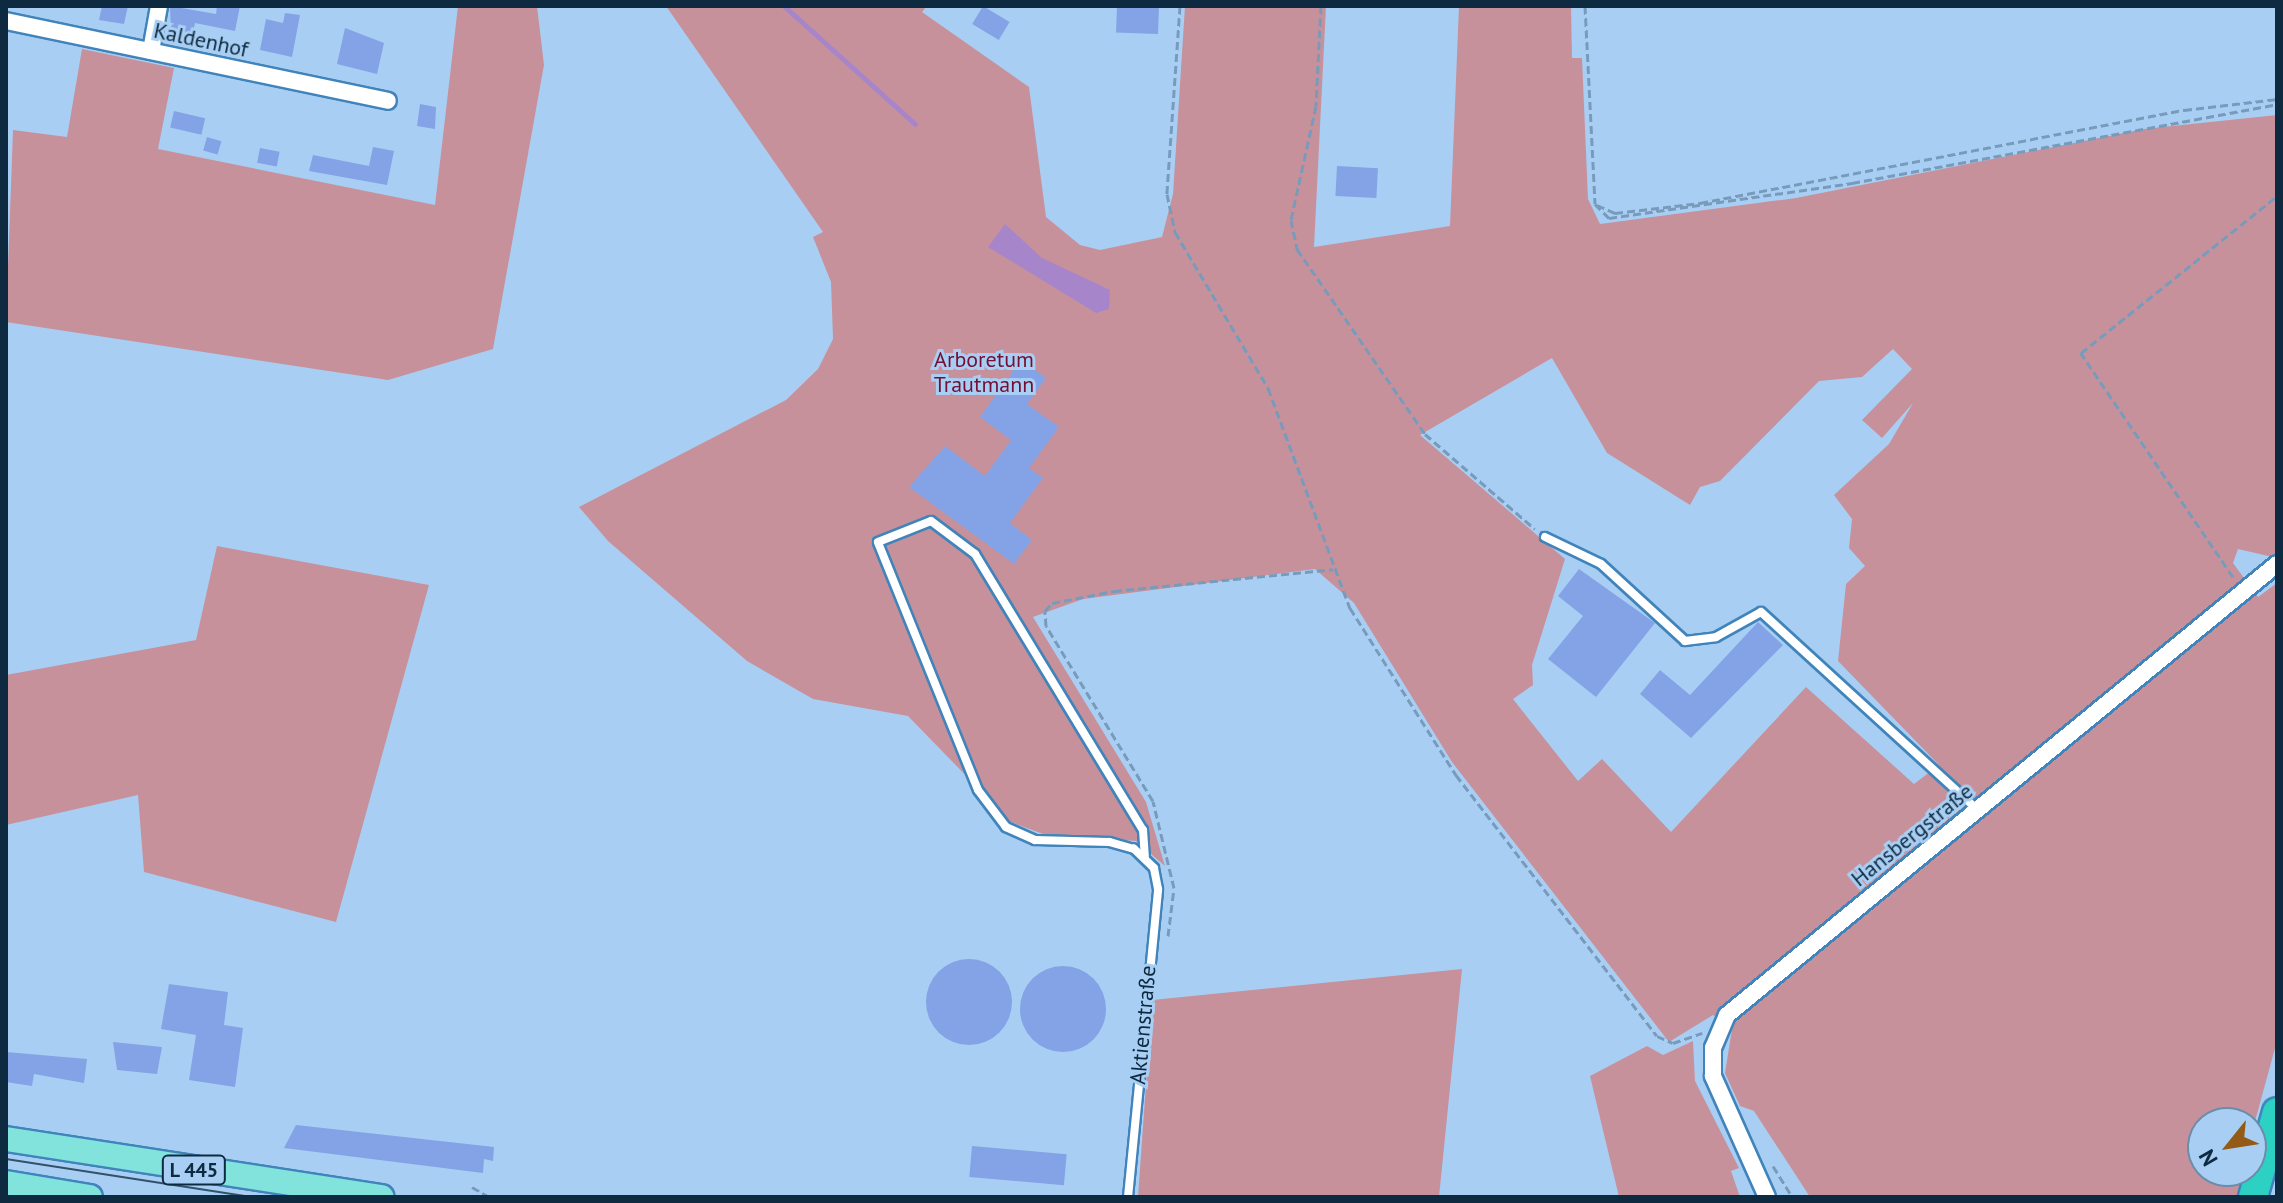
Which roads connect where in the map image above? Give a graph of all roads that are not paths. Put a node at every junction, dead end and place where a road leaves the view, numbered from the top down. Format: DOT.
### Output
graph roads {
  1 [pos="159,6"];
  2 [pos="6,21"];
  3 [pos="151,51"];
  4 [pos="388,101"];
  5 [pos="1545,537"];
  6 [pos="2277,564"];
  7 [pos="1977,809"];
  8 [pos="1145,856"];
  9 [pos="2277,1112"];
  10 [pos="6,1139"];
  11 [pos="6,1183"];
  12 [pos="90,1197"];
  13 [pos="382,1197"];
  14 [pos="1128,1197"];
  15 [pos="1767,1197"];
  16 [pos="2253,1197"];
  1 -- 3 [label="street"];
  2 -- 3 [label="street, Kaldenhof"];
  3 -- 4 [label="street, Kaldenhof"];
  5 -- 7 [label="lane"];
  6 -- 7 [label="street, Hansbergstraße"];
  7 -- 15 [label="street, Hansbergstraße"];
  8 -- 8 [label="lane, Aktienstraße"];
  8 -- 14 [label="lane, Aktienstraße"];
  9 -- 16 [label="highway"];
  10 -- 13 [label="main road, L 445"];
  11 -- 12 [label="main road"];
}
